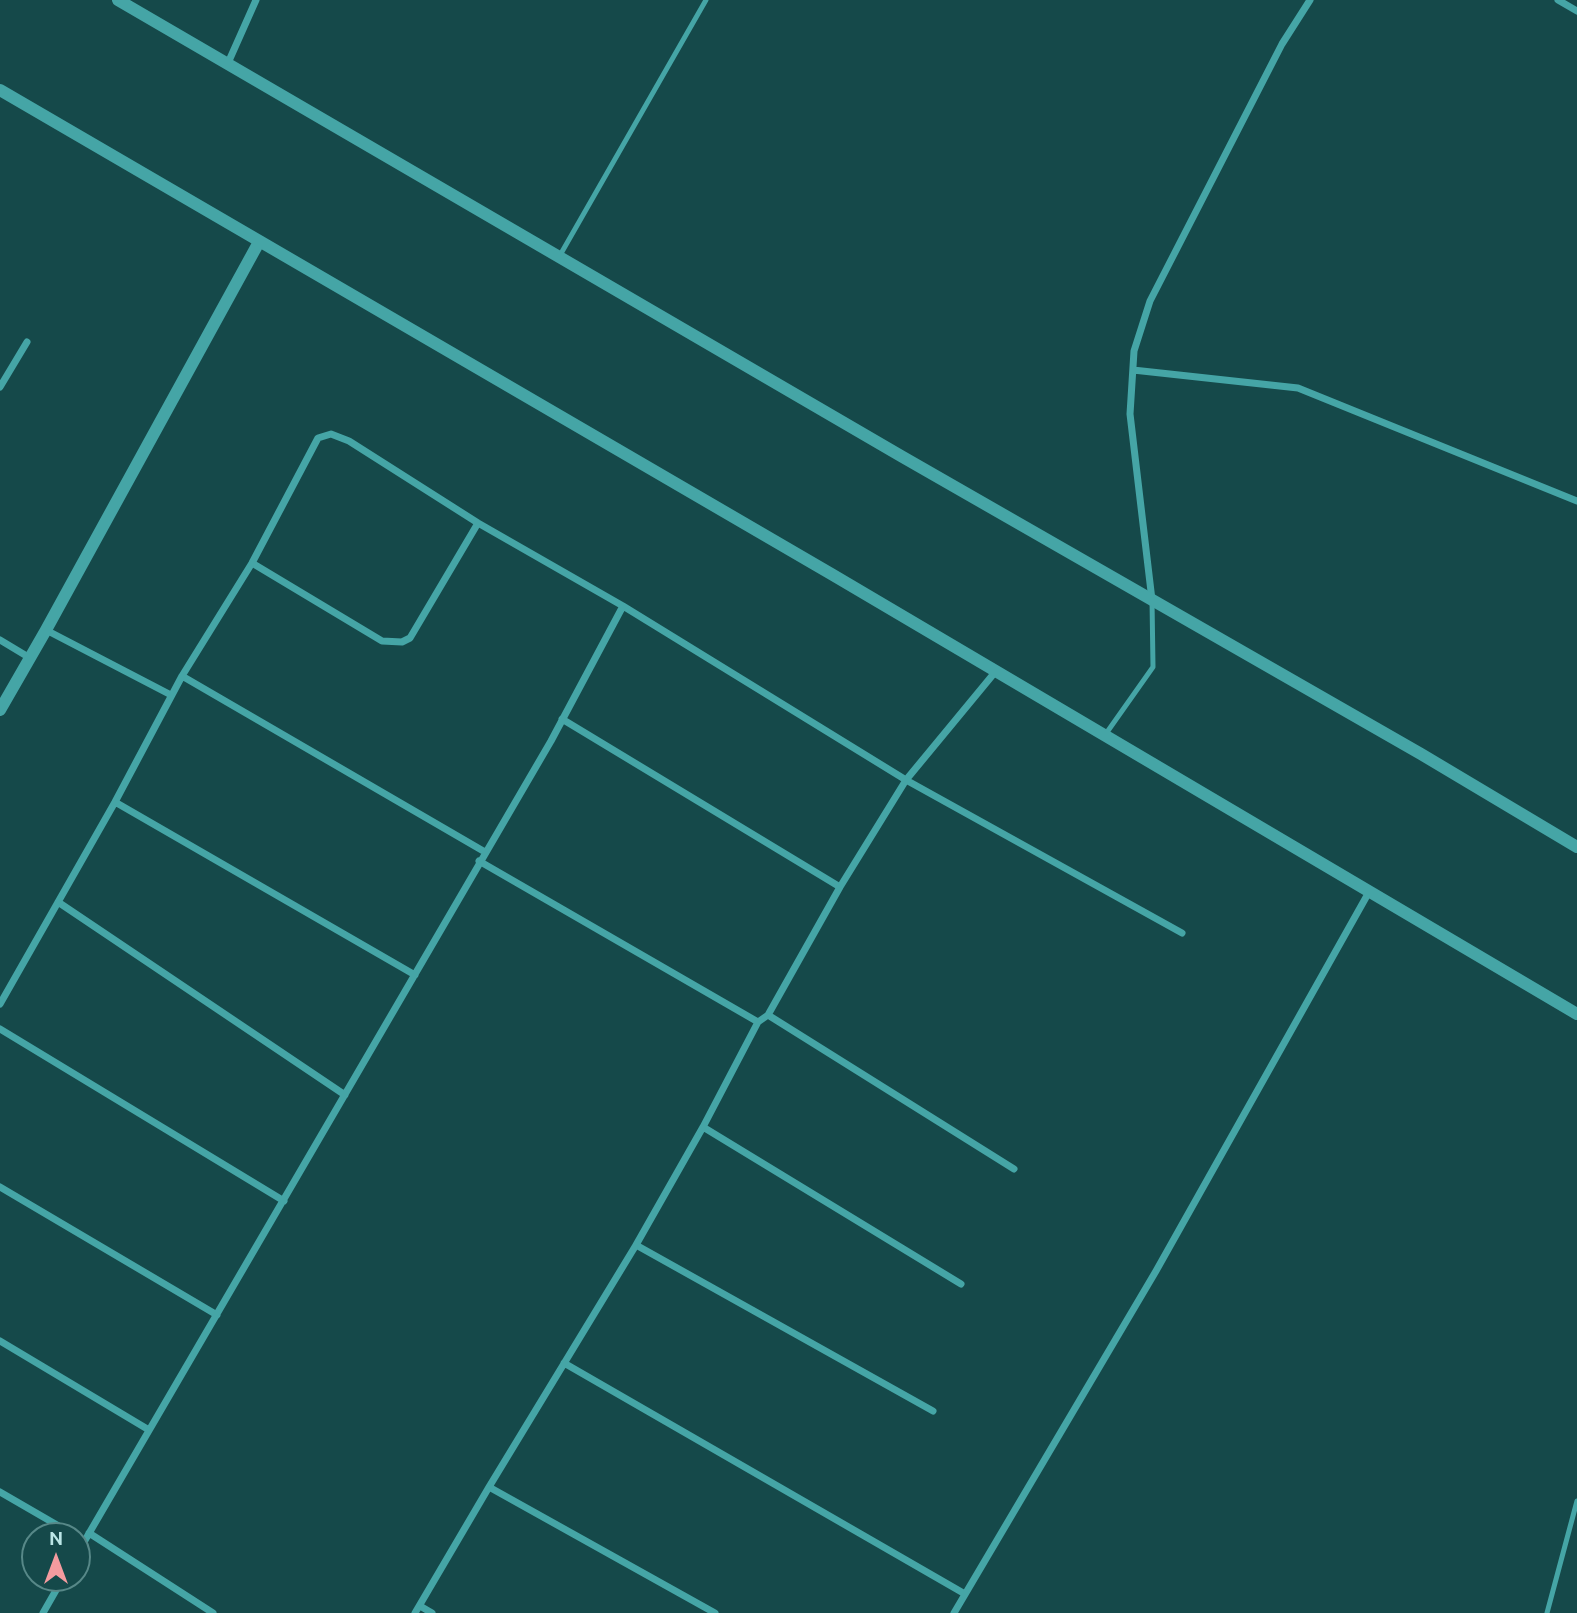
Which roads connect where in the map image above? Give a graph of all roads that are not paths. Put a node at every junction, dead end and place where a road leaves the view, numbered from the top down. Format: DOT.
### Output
graph roads {
  1 [pos="118,0"];
  2 [pos="256,0"];
  3 [pos="706,0"];
  4 [pos="1310,0"];
  5 [pos="1558,0"];
  6 [pos="1577,11"];
  7 [pos="228,64"];
  8 [pos="0,90"];
  9 [pos="259,242"];
  10 [pos="559,257"];
  11 [pos="27,342"];
  12 [pos="1133,370"];
  13 [pos="0,387"];
  14 [pos="1577,501"];
  15 [pos="478,523"];
  16 [pos="252,563"];
  17 [pos="1152,600"];
  18 [pos="623,606"];
  19 [pos="46,630"];
  20 [pos="0,640"];
  21 [pos="30,658"];
  22 [pos="996,671"];
  23 [pos="182,676"];
  24 [pos="171,695"];
  25 [pos="0,710"];
  26 [pos="562,719"];
  27 [pos="1105,735"];
  28 [pos="906,780"];
  29 [pos="116,802"];
  30 [pos="1577,847"];
  31 [pos="485,852"];
  32 [pos="479,861"];
  33 [pos="840,887"];
  34 [pos="1369,892"];
  35 [pos="58,902"];
  36 [pos="1182,933"];
  37 [pos="415,975"];
  38 [pos="0,1004"];
  39 [pos="1577,1014"];
  40 [pos="768,1015"];
  41 [pos="758,1022"];
  42 [pos="0,1029"];
  43 [pos="345,1096"];
  44 [pos="703,1127"];
  45 [pos="1014,1169"];
  46 [pos="0,1187"];
  47 [pos="284,1201"];
  48 [pos="636,1245"];
  49 [pos="961,1284"];
  50 [pos="217,1315"];
  51 [pos="0,1342"];
  52 [pos="564,1363"];
  53 [pos="933,1411"];
  54 [pos="149,1430"];
  55 [pos="489,1487"];
  56 [pos="0,1492"];
  57 [pos="1577,1500"];
  58 [pos="52,1522"];
  59 [pos="91,1530"];
  60 [pos="91,1534"];
  61 [pos="55,1592"];
  62 [pos="965,1594"];
  63 [pos="418,1609"];
  64 [pos="43,1613"];
  65 [pos="213,1613"];
  66 [pos="432,1613"];
  67 [pos="715,1613"];
  68 [pos="954,1613"];
  69 [pos="1547,1613"];
  1 -- 7 [label="street"];
  2 -- 7 [label="street"];
  3 -- 10 [label="lane"];
  4 -- 12 [label="street"];
  5 -- 6 [label="street"];
  7 -- 10 [label="street"];
  8 -- 9 [label="street"];
  9 -- 19 [label="street"];
  9 -- 22 [label="street"];
  10 -- 17 [label="street"];
  11 -- 13 [label="street"];
  12 -- 14 [label="street"];
  12 -- 17 [label="street"];
  15 -- 16 [label="street"];
  15 -- 16 [label="street"];
  15 -- 18 [label="street"];
  16 -- 23 [label="street"];
  17 -- 27 [label="lane"];
  17 -- 30 [label="street"];
  18 -- 26 [label="street"];
  18 -- 28 [label="street"];
  19 -- 21 [label="street"];
  19 -- 24 [label="street"];
  20 -- 21 [label="street"];
  21 -- 25 [label="street"];
  22 -- 27 [label="street"];
  22 -- 28 [label="street"];
  23 -- 24 [label="street"];
  23 -- 31 [label="street"];
  24 -- 29 [label="street"];
  26 -- 31 [label="street"];
  26 -- 33 [label="street"];
  27 -- 34 [label="street"];
  28 -- 33 [label="street"];
  28 -- 36 [label="street"];
  29 -- 35 [label="street"];
  29 -- 37 [label="street"];
  31 -- 32 [label="street"];
  32 -- 37 [label="street"];
  32 -- 41 [label="street"];
  33 -- 40 [label="street"];
  34 -- 39 [label="street"];
  34 -- 62 [label="street"];
  35 -- 38 [label="street"];
  35 -- 43 [label="street"];
  37 -- 43 [label="street"];
  40 -- 41 [label="street"];
  40 -- 45 [label="street"];
  41 -- 44 [label="street"];
  42 -- 47 [label="street"];
  43 -- 47 [label="street"];
  44 -- 48 [label="street"];
  44 -- 49 [label="street"];
  46 -- 50 [label="street"];
  47 -- 50 [label="street"];
  48 -- 52 [label="street"];
  48 -- 53 [label="street"];
  50 -- 54 [label="street"];
  51 -- 54 [label="street"];
  52 -- 55 [label="street"];
  52 -- 62 [label="street"];
  54 -- 59 [label="street"];
  55 -- 63 [label="street"];
  55 -- 67 [label="street"];
  56 -- 58 [label="street"];
  57 -- 69 [label="lane"];
  60 -- 65 [label="street"];
  61 -- 64 [label="street"];
  62 -- 68 [label="street"];
  63 -- 66 [label="street"];
}
